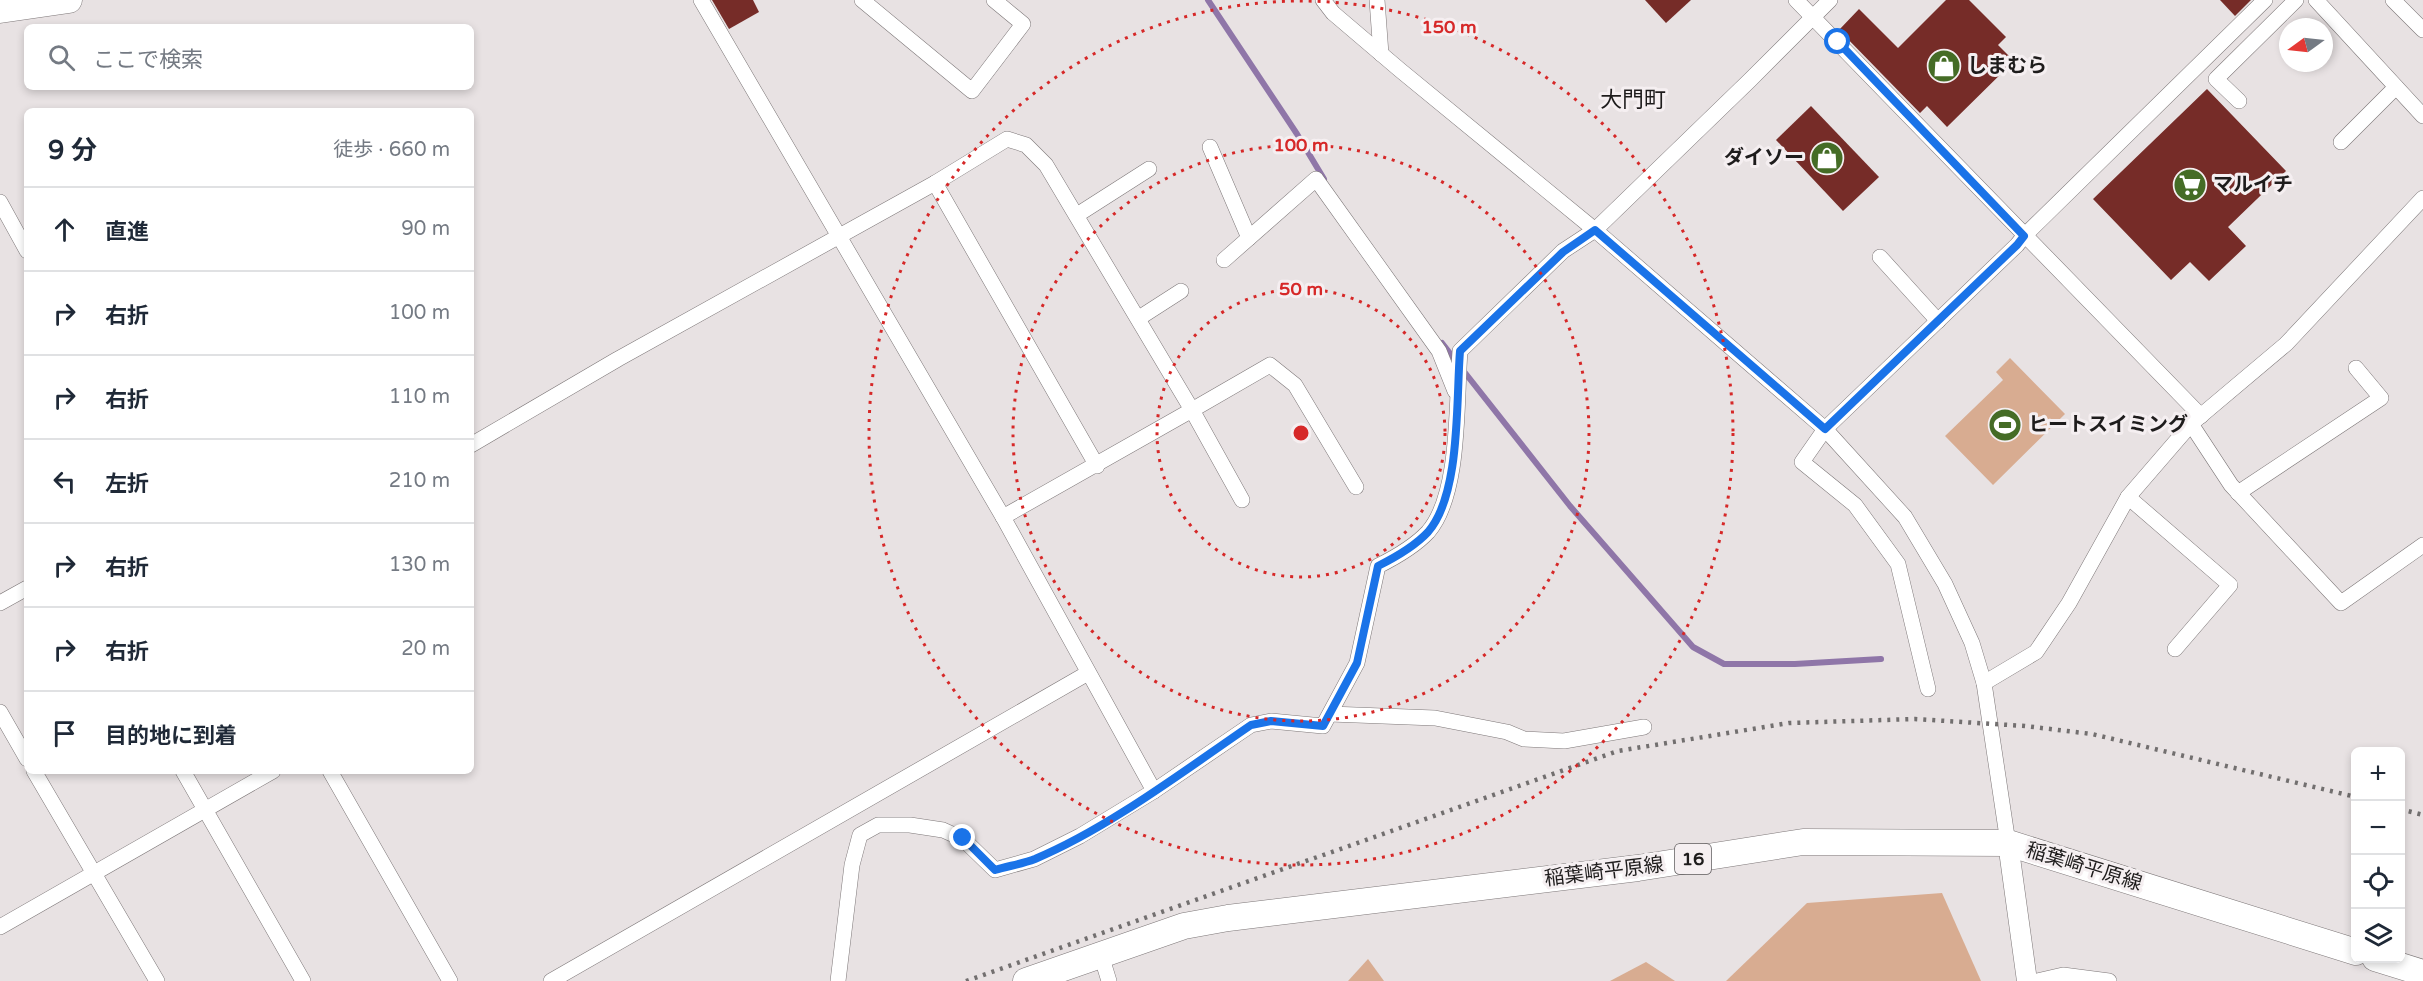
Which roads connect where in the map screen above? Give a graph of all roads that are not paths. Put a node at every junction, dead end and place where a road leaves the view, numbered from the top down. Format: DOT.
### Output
graph roads {
  1 [pos="69,0"];
  2 [pos="701,0"];
  3 [pos="862,0"];
  4 [pos="994,0"];
  5 [pos="1323,0"];
  6 [pos="1377,0"];
  7 [pos="1796,0"];
  8 [pos="1830,0"];
  9 [pos="2265,0"];
  10 [pos="2296,0"];
  11 [pos="2316,0"];
  12 [pos="2393,0"];
  13 [pos="0,10"];
  14 [pos="1812,17"];
  15 [pos="2423,30"];
  16 [pos="1381,54"];
  17 [pos="2396,87"];
  18 [pos="2238,101"];
  19 [pos="2423,116"];
  20 [pos="2341,142"];
  21 [pos="1210,147"];
  22 [pos="1149,170"];
  23 [pos="935,183"];
  24 [pos="2423,198"];
  25 [pos="0,202"];
  26 [pos="1077,215"];
  27 [pos="1595,230"];
  28 [pos="840,236"];
  29 [pos="2024,236"];
  30 [pos="1249,238"];
  31 [pos="24,246"];
  32 [pos="1881,257"];
  33 [pos="1224,260"];
  34 [pos="1181,291"];
  35 [pos="1139,318"];
  36 [pos="1938,321"];
  37 [pos="2356,368"];
  38 [pos="1457,397"];
  39 [pos="1192,410"];
  40 [pos="2196,420"];
  41 [pos="1825,429"];
  42 [pos="474,443"];
  43 [pos="1097,466"];
  44 [pos="1356,487"];
  45 [pos="2238,493"];
  46 [pos="2128,497"];
  47 [pos="1242,500"];
  48 [pos="1003,517"];
  49 [pos="2423,545"];
  50 [pos="24,590"];
  51 [pos="0,603"];
  52 [pos="2175,649"];
  53 [pos="1088,673"];
  54 [pos="1984,683"];
  55 [pos="1928,689"];
  56 [pos="0,712"];
  57 [pos="1330,714"];
  58 [pos="1644,727"];
  59 [pos="24,754"];
  60 [pos="36,774"];
  61 [pos="185,774"];
  62 [pos="268,774"];
  63 [pos="332,774"];
  64 [pos="1154,791"];
  65 [pos="204,809"];
  66 [pos="2008,843"];
  67 [pos="94,874"];
  68 [pos="0,927"];
  69 [pos="2351,951"];
  70 [pos="1101,955"];
  71 [pos="157,981"];
  72 [pos="303,981"];
  73 [pos="450,981"];
  74 [pos="551,981"];
  75 [pos="838,981"];
  76 [pos="1026,981"];
  77 [pos="1109,981"];
  78 [pos="2027,981"];
  79 [pos="2037,981"];
  80 [pos="2109,981"];
  1 -- 13 [label="main road"];
  2 -- 28 [label="street"];
  3 -- 4 [label="street"];
  5 -- 16 [label="street"];
  6 -- 16 [label="street"];
  7 -- 14 [label="street"];
  8 -- 14 [label="street"];
  9 -- 29 [label="street"];
  10 -- 18 [label="street"];
  11 -- 17 [label="street"];
  12 -- 15 [label="street"];
  14 -- 27 [label="street"];
  14 -- 29 [label="street"];
  16 -- 27 [label="street"];
  17 -- 19 [label="street"];
  17 -- 20 [label="street"];
  21 -- 30 [label="street"];
  22 -- 26 [label="street"];
  23 -- 26 [label="street"];
  23 -- 28 [label="street"];
  23 -- 43 [label="street"];
  24 -- 40 [label="street"];
  25 -- 31 [label="street"];
  26 -- 35 [label="street"];
  27 -- 38 [label="street"];
  27 -- 41 [label="street"];
  28 -- 42 [label="street"];
  28 -- 48 [label="street"];
  29 -- 36 [label="street"];
  29 -- 40 [label="street"];
  30 -- 33 [label="street"];
  30 -- 38 [label="street"];
  32 -- 36 [label="street"];
  34 -- 35 [label="street"];
  35 -- 39 [label="street"];
  36 -- 41 [label="street"];
  37 -- 45 [label="street"];
  38 -- 57 [label="street"];
  39 -- 43 [label="street"];
  39 -- 44 [label="street"];
  39 -- 47 [label="street"];
  40 -- 45 [label="street"];
  40 -- 46 [label="street"];
  41 -- 54 [label="street"];
  41 -- 55 [label="street"];
  43 -- 48 [label="street"];
  45 -- 49 [label="street"];
  46 -- 52 [label="street"];
  46 -- 54 [label="street"];
  48 -- 53 [label="street"];
  50 -- 51 [label="street"];
  53 -- 64 [label="street"];
  53 -- 74 [label="street"];
  54 -- 66 [label="street"];
  56 -- 59 [label="street"];
  57 -- 58 [label="street"];
  57 -- 64 [label="street"];
  60 -- 67 [label="street"];
  61 -- 65 [label="street"];
  62 -- 65 [label="street"];
  63 -- 73 [label="street"];
  64 -- 75 [label="street"];
  65 -- 67 [label="street"];
  65 -- 72 [label="street"];
  66 -- 69 [label="main road, 稲葉崎平原線 / 16"];
  66 -- 70 [label="main road, 稲葉崎平原線 / 16"];
  66 -- 78 [label="street"];
  67 -- 68 [label="street"];
  67 -- 71 [label="street"];
  70 -- 76 [label="main road, 稲葉崎平原線 / 16"];
  70 -- 77 [label="street"];
  79 -- 80 [label="street"];
}
